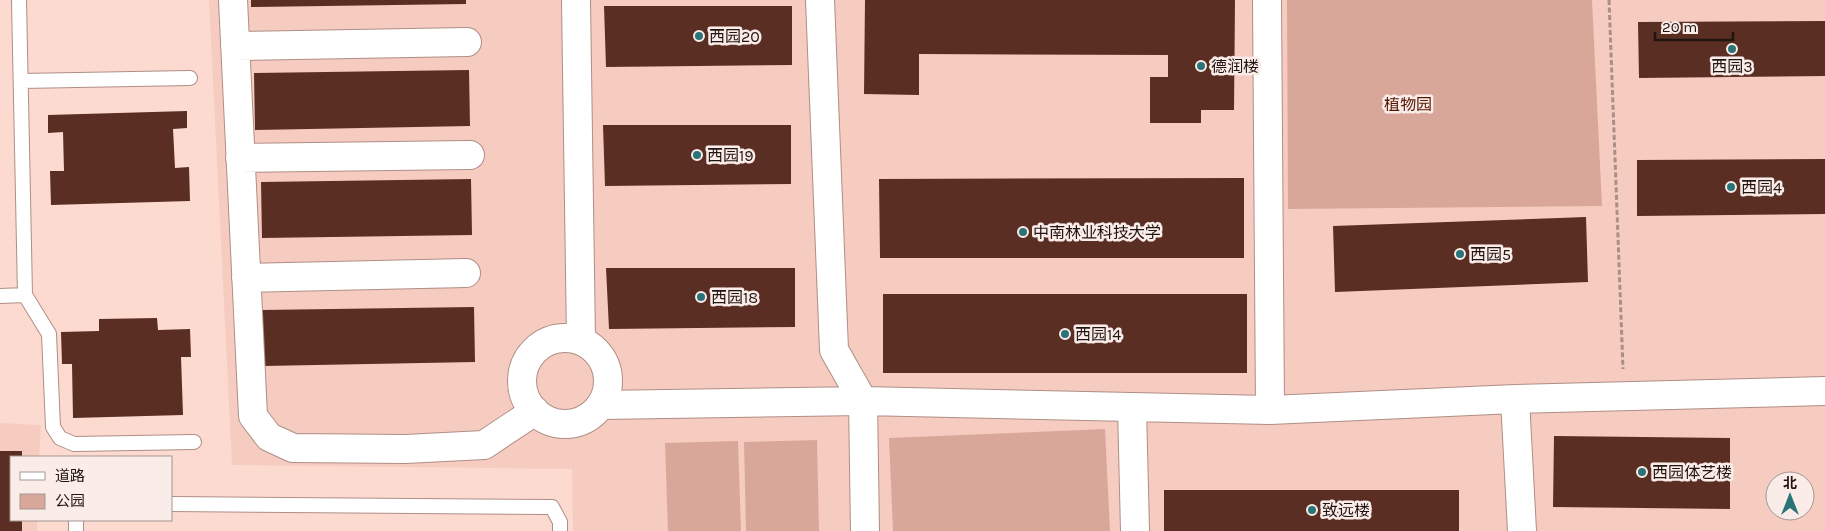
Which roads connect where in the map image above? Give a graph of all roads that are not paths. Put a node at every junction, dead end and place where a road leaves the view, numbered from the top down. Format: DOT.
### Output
graph roads {
  1 [pos="20,0"];
  2 [pos="233,0"];
  3 [pos="576,0"];
  4 [pos="820,0"];
  5 [pos="1266,0"];
  6 [pos="467,42"];
  7 [pos="235,46"];
  8 [pos="190,78"];
  9 [pos="21,81"];
  10 [pos="470,155"];
  11 [pos="240,158"];
  12 [pos="466,273"];
  13 [pos="246,278"];
  14 [pos="25,295"];
  15 [pos="0,296"];
  16 [pos="581,340"];
  17 [pos="1825,390"];
  18 [pos="1516,399"];
  19 [pos="863,401"];
  20 [pos="600,405"];
  21 [pos="1132,407"];
  22 [pos="1270,410"];
  23 [pos="535,411"];
  24 [pos="194,442"];
  25 [pos="172,504"];
  26 [pos="560,531"];
  27 [pos="865,531"];
  28 [pos="1135,531"];
  29 [pos="1522,531"];
  1 -- 9 [label="lane"];
  2 -- 7 [label="street"];
  3 -- 16 [label="street"];
  4 -- 19 [label="street"];
  5 -- 22 [label="street"];
  6 -- 7 [label="street"];
  7 -- 11 [label="street"];
  8 -- 9 [label="lane"];
  9 -- 14 [label="lane"];
  10 -- 11 [label="street"];
  11 -- 13 [label="street"];
  12 -- 13 [label="street"];
  13 -- 23 [label="street"];
  14 -- 15 [label="lane"];
  14 -- 24 [label="lane"];
  16 -- 20 [label="street"];
  16 -- 23 [label="street"];
  17 -- 18 [label="street"];
  18 -- 22 [label="street"];
  18 -- 29 [label="street"];
  19 -- 20 [label="street"];
  19 -- 21 [label="street"];
  19 -- 27 [label="street"];
  20 -- 23 [label="street"];
  21 -- 22 [label="street"];
  21 -- 28 [label="street"];
  25 -- 26 [label="lane"];
}
